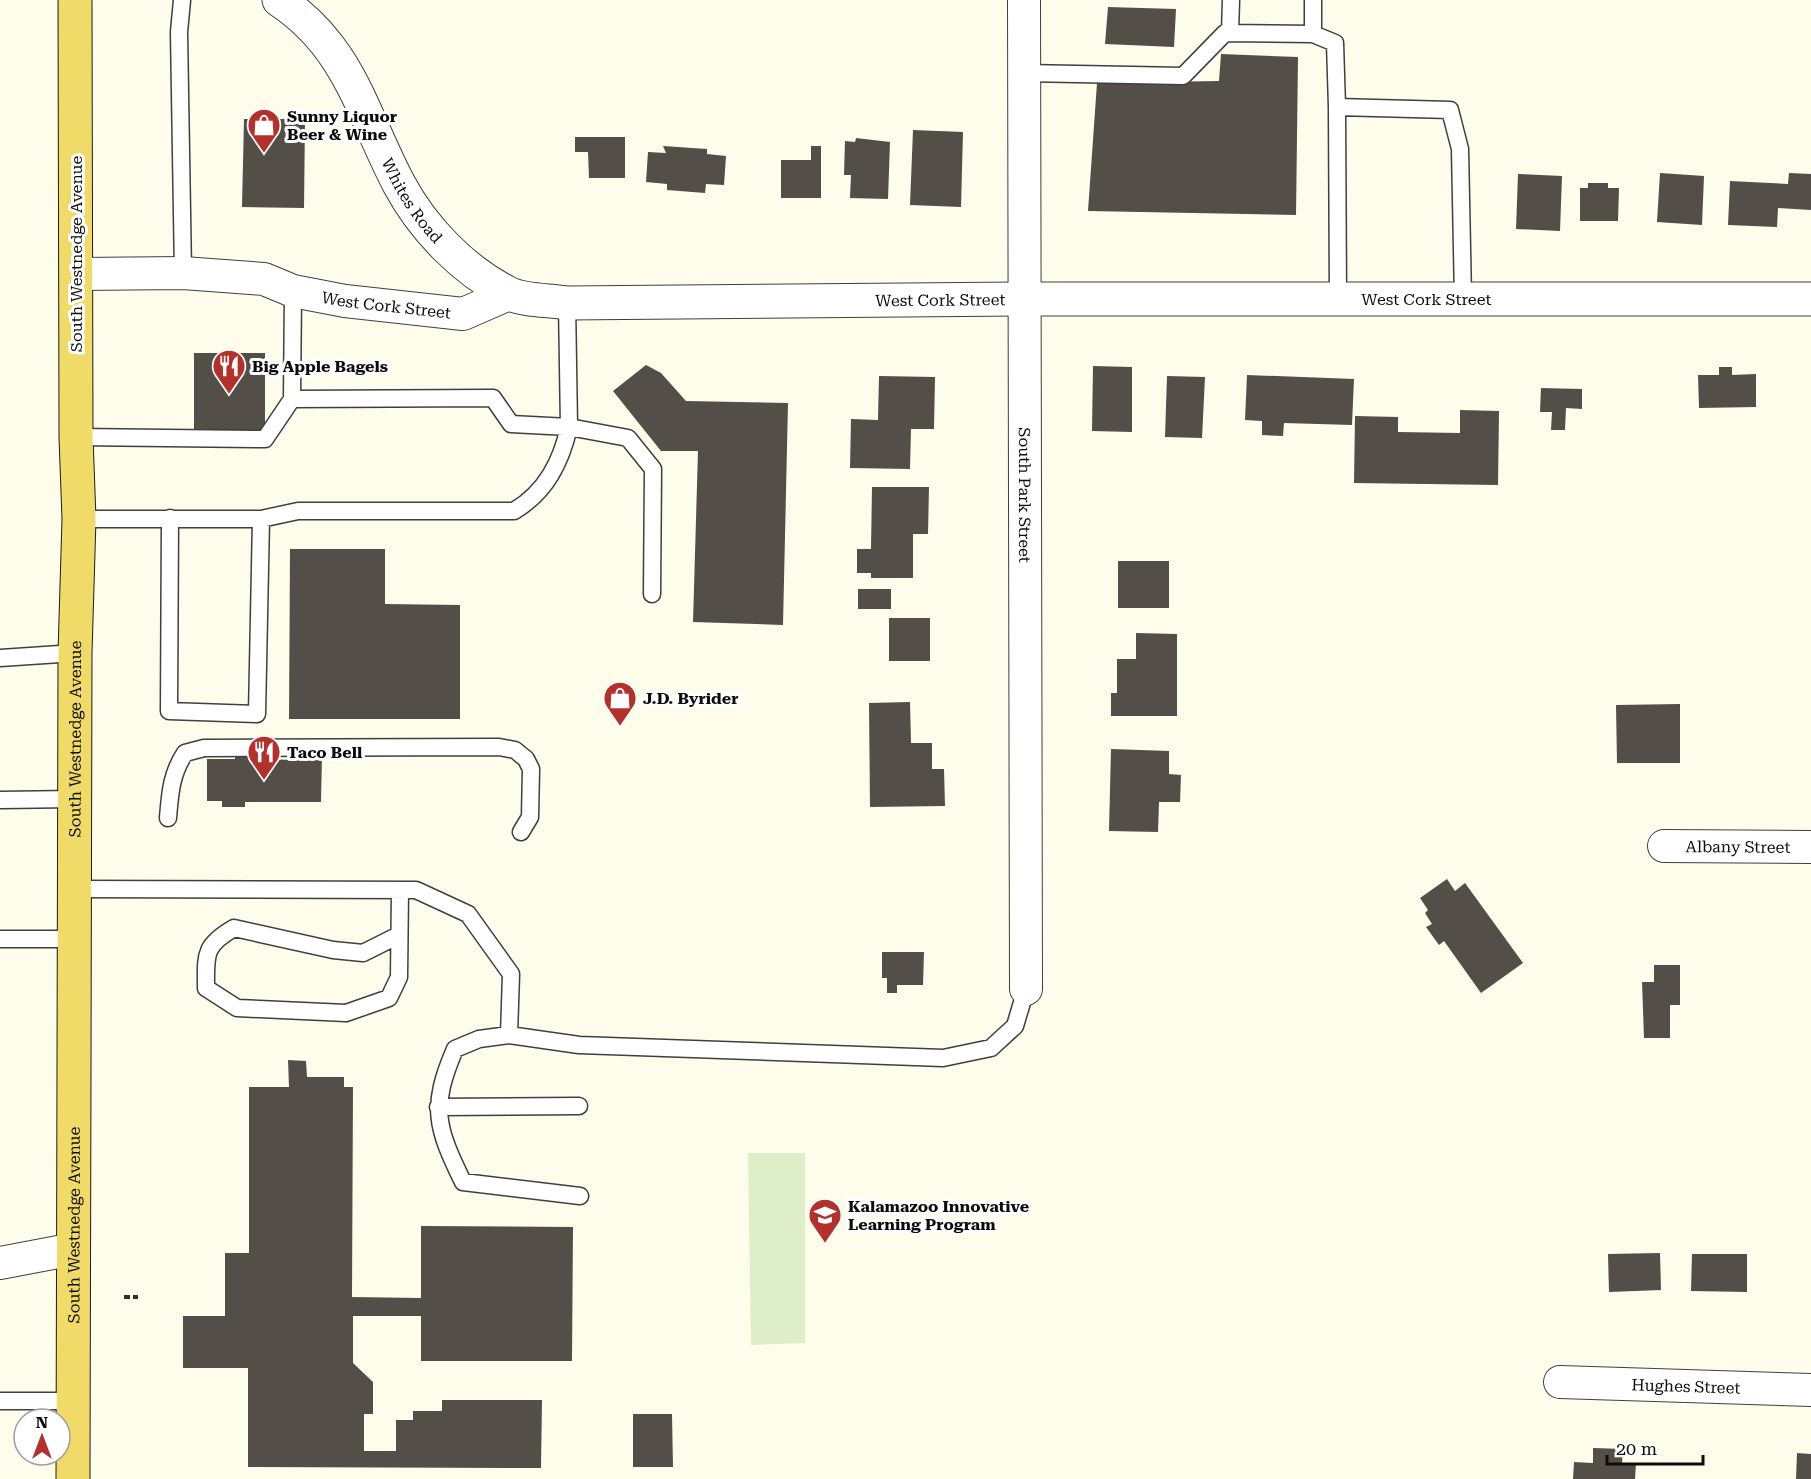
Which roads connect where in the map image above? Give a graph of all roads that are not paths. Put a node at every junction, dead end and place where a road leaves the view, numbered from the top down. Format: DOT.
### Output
graph roads {
  1 [pos="75,0"];
  2 [pos="182,0"];
  3 [pos="279,0"];
  4 [pos="1024,0"];
  5 [pos="1231,0"];
  6 [pos="1313,0"];
  7 [pos="1230,33"];
  8 [pos="1313,34"];
  9 [pos="1024,73"];
  10 [pos="1338,107"];
  11 [pos="183,273"];
  12 [pos="78,274"];
  13 [pos="293,291"];
  14 [pos="509,294"];
  15 [pos="1025,299"];
  16 [pos="1338,299"];
  17 [pos="1464,299"];
  18 [pos="1811,299"];
  19 [pos="567,303"];
  20 [pos="292,399"];
  21 [pos="568,427"];
  22 [pos="76,436"];
  23 [pos="170,518"];
  24 [pos="80,519"];
  25 [pos="261,519"];
  26 [pos="652,594"];
  27 [pos="75,653"];
  28 [pos="0,658"];
  29 [pos="74,799"];
  30 [pos="0,800"];
  31 [pos="168,818"];
  32 [pos="521,832"];
  33 [pos="1664,846"];
  34 [pos="1811,847"];
  35 [pos="74,889"];
  36 [pos="400,890"];
  37 [pos="399,935"];
  38 [pos="0,939"];
  39 [pos="75,939"];
  40 [pos="1026,989"];
  41 [pos="509,1035"];
  42 [pos="579,1106"];
  43 [pos="438,1107"];
  44 [pos="580,1196"];
  45 [pos="74,1249"];
  46 [pos="0,1263"];
  47 [pos="1560,1382"];
  48 [pos="1811,1390"];
  49 [pos="0,1401"];
  50 [pos="73,1401"];
  51 [pos="73,1479"];
  1 -- 12 [label="main road, South Westnedge Avenue"];
  2 -- 11 [label="lane"];
  3 -- 14 [label="street, Whites Road"];
  4 -- 9 [label="street, South Park Street"];
  5 -- 7 [label="lane"];
  6 -- 8 [label="lane"];
  7 -- 8 [label="lane"];
  7 -- 9 [label="lane"];
  8 -- 10 [label="lane"];
  9 -- 15 [label="street, South Park Street"];
  10 -- 16 [label="lane"];
  10 -- 17 [label="lane"];
  11 -- 12 [label="street, West Cork Street"];
  11 -- 13 [label="street, West Cork Street"];
  12 -- 22 [label="main road, South Westnedge Avenue"];
  13 -- 14 [label="street, West Cork Street"];
  13 -- 20 [label="lane"];
  14 -- 19 [label="street, West Cork Street"];
  15 -- 16 [label="street, West Cork Street"];
  15 -- 19 [label="street, West Cork Street"];
  15 -- 40 [label="street, South Park Street"];
  16 -- 17 [label="street, West Cork Street"];
  17 -- 18 [label="street, West Cork Street"];
  19 -- 21 [label="lane"];
  20 -- 21 [label="lane"];
  20 -- 22 [label="lane"];
  21 -- 25 [label="lane"];
  21 -- 26 [label="lane"];
  22 -- 24 [label="main road, South Westnedge Avenue"];
  23 -- 24 [label="lane"];
  23 -- 25 [label="lane"];
  23 -- 25 [label="lane"];
  24 -- 27 [label="main road, South Westnedge Avenue"];
  27 -- 28 [label="lane"];
  27 -- 29 [label="main road, South Westnedge Avenue"];
  29 -- 30 [label="lane"];
  29 -- 35 [label="main road, South Westnedge Avenue"];
  31 -- 32 [label="lane"];
  33 -- 34 [label="street, Albany Street"];
  35 -- 36 [label="lane"];
  35 -- 39 [label="main road, South Westnedge Avenue"];
  36 -- 37 [label="lane"];
  36 -- 41 [label="lane"];
  37 -- 37 [label="lane"];
  38 -- 39 [label="lane"];
  39 -- 45 [label="main road, South Westnedge Avenue"];
  40 -- 41 [label="lane"];
  41 -- 43 [label="lane"];
  42 -- 43 [label="lane"];
  43 -- 44 [label="lane"];
  45 -- 46 [label="street"];
  45 -- 50 [label="main road, South Westnedge Avenue"];
  47 -- 48 [label="street, Hughes Street"];
  49 -- 50 [label="lane"];
  50 -- 51 [label="main road, South Westnedge Avenue"];
}
